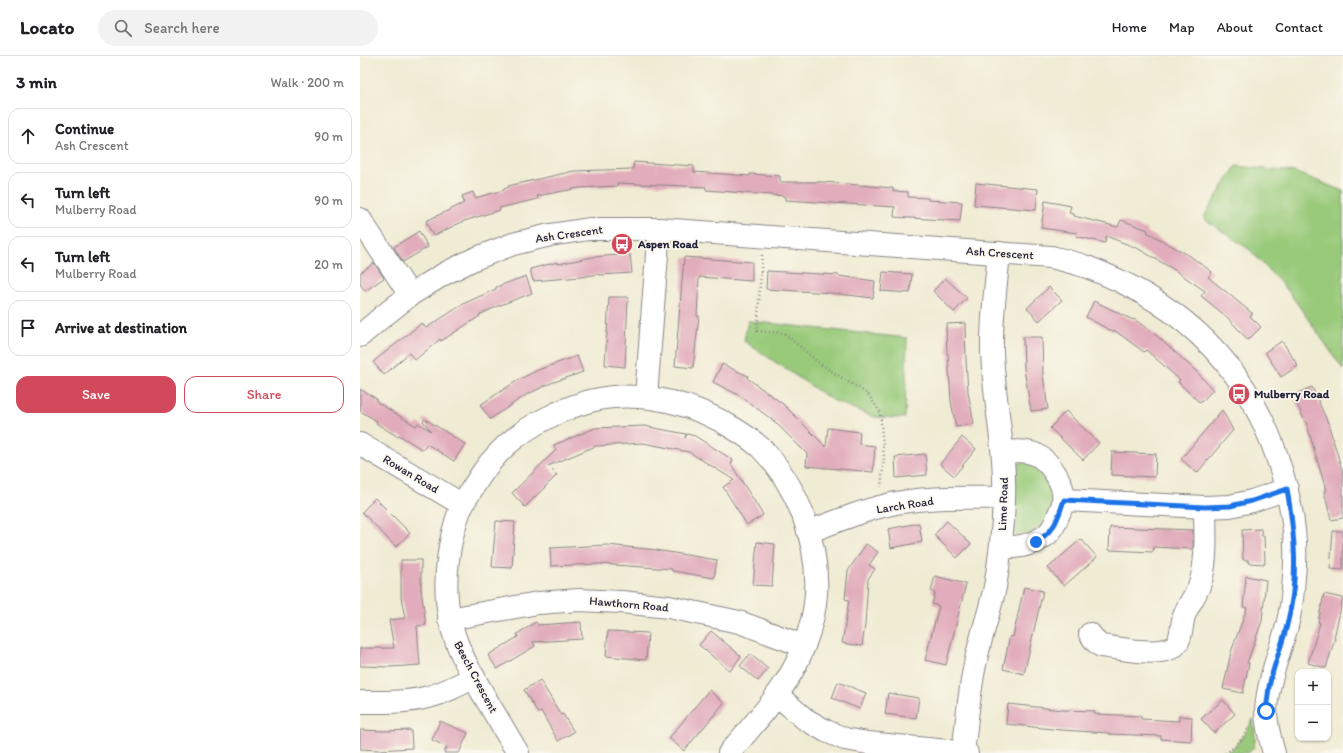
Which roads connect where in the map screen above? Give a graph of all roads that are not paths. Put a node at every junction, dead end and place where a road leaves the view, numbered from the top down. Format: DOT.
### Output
graph roads {
  1 [pos="360,219"];
  2 [pos="659,229"];
  3 [pos="999,253"];
  4 [pos="410,295"];
  5 [pos="360,336"];
  6 [pos="646,397"];
  7 [pos="360,444"];
  8 [pos="1003,452"];
  9 [pos="1287,489"];
  10 [pos="1004,498"];
  11 [pos="1064,500"];
  12 [pos="463,505"];
  13 [pos="1205,507"];
  14 [pos="808,532"];
  15 [pos="1001,547"];
  16 [pos="449,619"];
  17 [pos="1090,634"];
  18 [pos="804,646"];
  19 [pos="474,677"];
  20 [pos="777,695"];
  21 [pos="360,702"];
  22 [pos="518,753"];
  23 [pos="729,753"];
  24 [pos="963,753"];
  25 [pos="967,753"];
  26 [pos="1274,753"];
  1 -- 4 [label="street"];
  2 -- 3 [label="street, Ash Crescent"];
  2 -- 4 [label="street, Ash Crescent"];
  2 -- 6 [label="street"];
  3 -- 8 [label="street, Lime Road"];
  3 -- 9 [label="street, Ash Crescent"];
  4 -- 5 [label="street, Ash Crescent"];
  6 -- 12 [label="street, Beech Crescent"];
  6 -- 14 [label="street, Beech Crescent"];
  7 -- 12 [label="street, Rowan Road"];
  8 -- 10 [label="street, Lime Road"];
  8 -- 11 [label="street"];
  9 -- 13 [label="street"];
  9 -- 26 [label="street, Ash Crescent"];
  10 -- 14 [label="street, Larch Road"];
  10 -- 15 [label="street, Lime Road"];
  11 -- 13 [label="street"];
  11 -- 15 [label="street"];
  12 -- 16 [label="street, Beech Crescent"];
  13 -- 17 [label="street"];
  14 -- 18 [label="street, Beech Crescent"];
  15 -- 24 [label="street, Lime Road"];
  16 -- 18 [label="street, Hawthorn Road"];
  16 -- 19 [label="street, Beech Crescent"];
  18 -- 20 [label="street, Beech Crescent"];
  19 -- 21 [label="street"];
  19 -- 22 [label="street, Beech Crescent"];
  20 -- 23 [label="street, Beech Crescent"];
  20 -- 24 [label="street"];
  24 -- 25 [label="street"];
}
